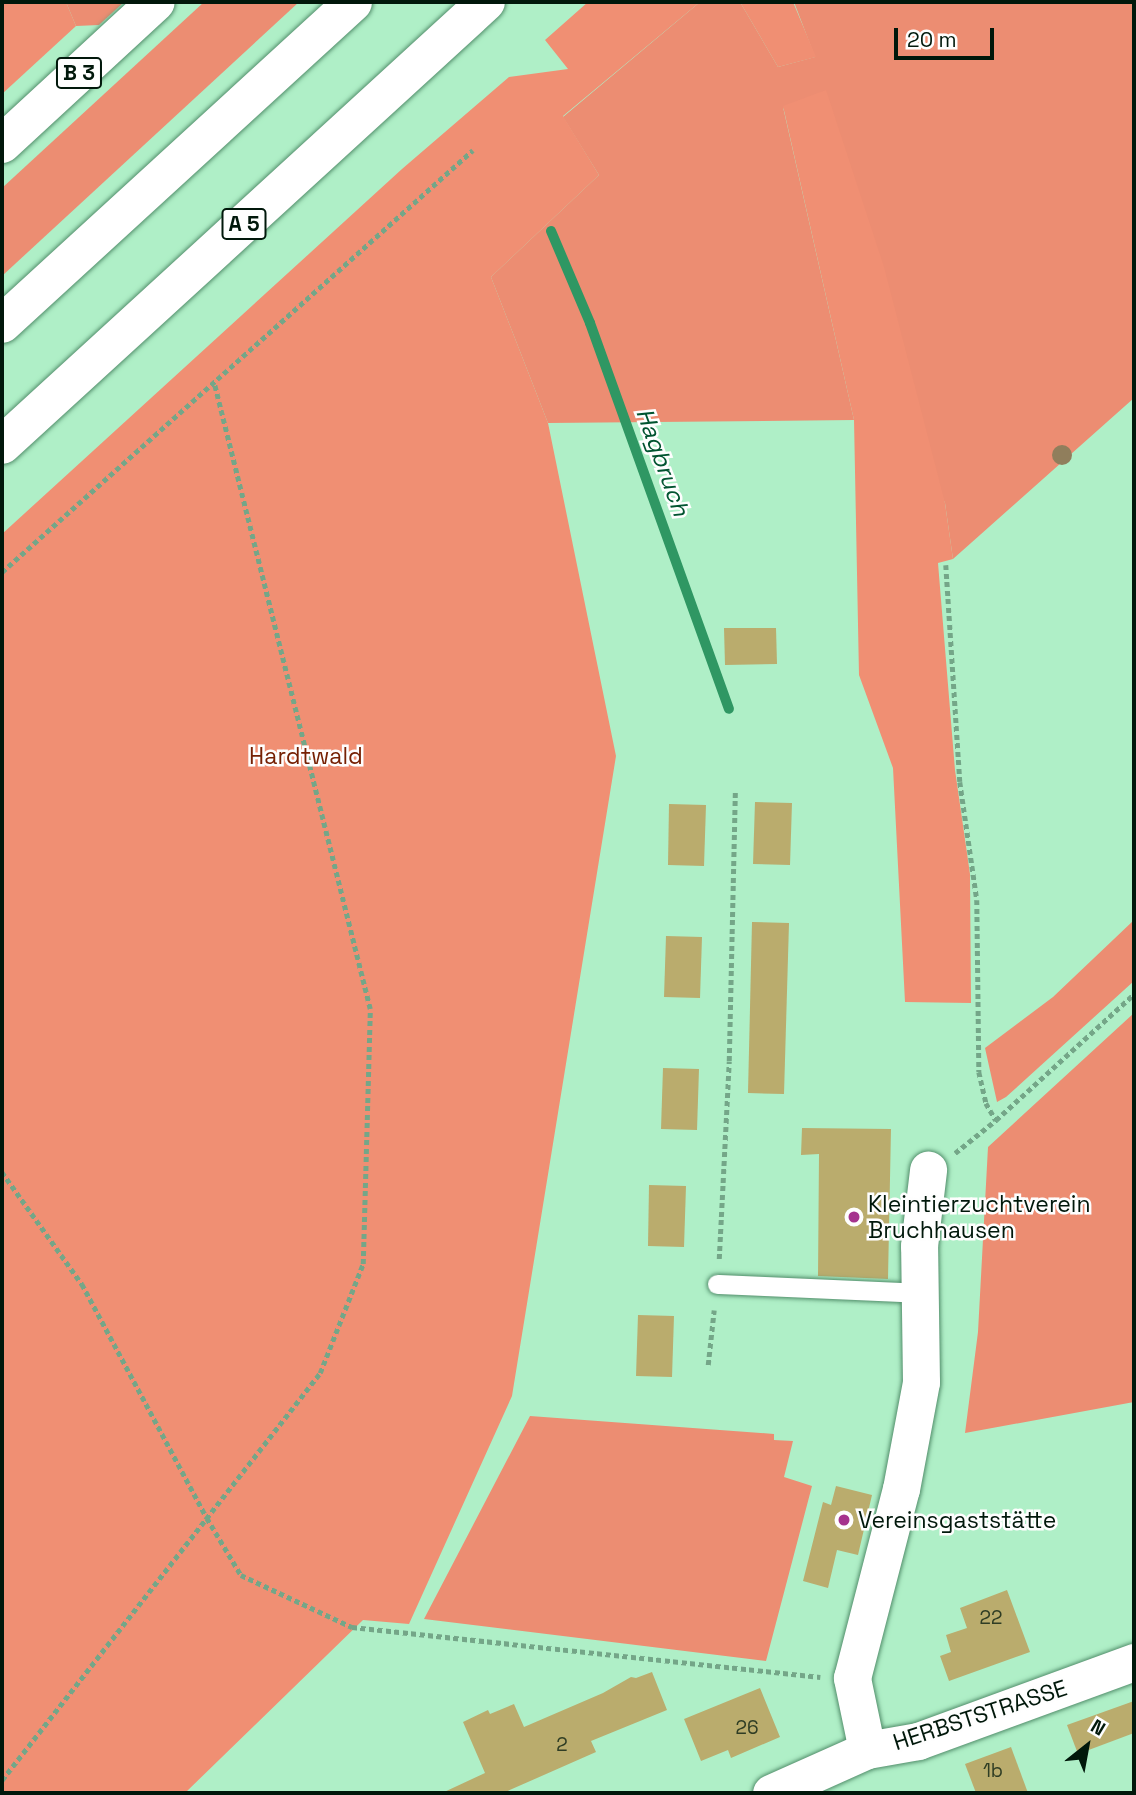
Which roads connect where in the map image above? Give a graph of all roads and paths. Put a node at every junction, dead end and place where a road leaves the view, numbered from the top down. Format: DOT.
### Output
graph roads {
  1 [pos="156,2"];
  2 [pos="353,2"];
  3 [pos="486,2"];
  4 [pos="2,144"];
  5 [pos="472,150"];
  6 [pos="2,324"];
  7 [pos="214,383"];
  8 [pos="2,446"];
  9 [pos="946,565"];
  10 [pos="2,572"];
  11 [pos="736,791"];
  12 [pos="1134,994"];
  13 [pos="996,1120"];
  14 [pos="928,1170"];
  15 [pos="2,1172"];
  16 [pos="717,1284"];
  17 [pos="920,1293"];
  18 [pos="708,1365"];
  19 [pos="206,1518"];
  20 [pos="1134,1662"];
  21 [pos="852,1678"];
  22 [pos="867,1750"];
  23 [pos="2,1780"];
  24 [pos="771,1793"];
  1 -- 4 [label="main road, B 3"];
  2 -- 6 [label="main road"];
  3 -- 8 [label="main road, A 5"];
  5 -- 7 [label="path"];
  7 -- 10 [label="path"];
  7 -- 19 [label="path"];
  9 -- 13 [label="path"];
  11 -- 16 [label="path"];
  12 -- 13 [label="path"];
  13 -- 14 [label="path"];
  14 -- 17 [label="street, HERBSTSTRASSE"];
  15 -- 19 [label="path"];
  16 -- 17 [label="lane"];
  16 -- 18 [label="path"];
  17 -- 21 [label="street, HERBSTSTRASSE"];
  19 -- 21 [label="path"];
  19 -- 23 [label="path"];
  20 -- 22 [label="street, HERBSTSTRASSE"];
  21 -- 22 [label="street, HERBSTSTRASSE"];
  22 -- 24 [label="street"];
}
